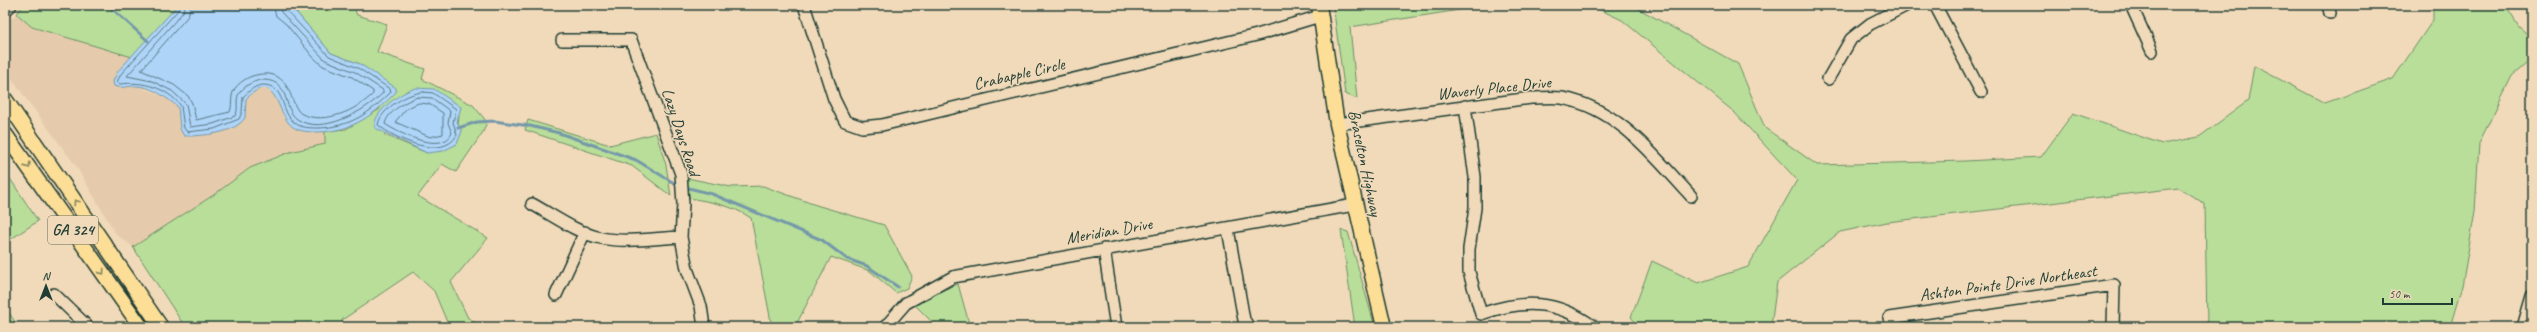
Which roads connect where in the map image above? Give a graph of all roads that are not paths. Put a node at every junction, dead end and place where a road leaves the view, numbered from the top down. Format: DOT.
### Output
graph roads {
  1 [pos="11,5"];
  2 [pos="804,5"];
  3 [pos="1907,5"];
  4 [pos="1935,5"];
  5 [pos="2131,5"];
  6 [pos="1319,10"];
  7 [pos="5,11"];
  8 [pos="562,40"];
  9 [pos="2152,51"];
  10 [pos="1828,79"];
  11 [pos="1981,92"];
  12 [pos="5,99"];
  13 [pos="1465,106"];
  14 [pos="1337,124"];
  15 [pos="5,134"];
  16 [pos="1691,196"];
  17 [pos="532,204"];
  18 [pos="1354,205"];
  19 [pos="1228,229"];
  20 [pos="585,232"];
  21 [pos="681,237"];
  22 [pos="1104,249"];
  23 [pos="54,294"];
  24 [pos="556,295"];
  25 [pos="2532,296"];
  26 [pos="1889,318"];
  27 [pos="88,327"];
  28 [pos="141,327"];
  29 [pos="162,327"];
  30 [pos="704,327"];
  31 [pos="885,327"];
  32 [pos="1116,327"];
  33 [pos="1249,327"];
  34 [pos="1384,327"];
  35 [pos="1594,327"];
  36 [pos="2113,327"];
  37 [pos="2523,327"];
  1 -- 7 [label="street"];
  2 -- 6 [label="street, Crabapple Circle"];
  3 -- 10 [label="street"];
  4 -- 11 [label="street"];
  5 -- 9 [label="street"];
  6 -- 14 [label="main road, Braselton Highway"];
  8 -- 21 [label="street, Lazy Days Road"];
  29 -- 12 [label="main road, GA 324, one-way"];
  13 -- 14 [label="street, Waverly Place Drive"];
  13 -- 16 [label="street, Waverly Place Drive"];
  13 -- 35 [label="street"];
  14 -- 18 [label="main road, Braselton Highway"];
  15 -- 28 [label="main road, GA 324, one-way"];
  17 -- 20 [label="street"];
  18 -- 19 [label="street, Meridian Drive"];
  18 -- 34 [label="main road, Braselton Highway"];
  19 -- 22 [label="street, Meridian Drive"];
  19 -- 33 [label="street"];
  20 -- 21 [label="street"];
  20 -- 24 [label="street"];
  21 -- 30 [label="street, Lazy Days Road"];
  22 -- 31 [label="street, Meridian Drive"];
  22 -- 32 [label="street"];
  23 -- 27 [label="street"];
  25 -- 37 [label="street"];
  26 -- 36 [label="street, Ashton Pointe Drive Northeast"];
}
